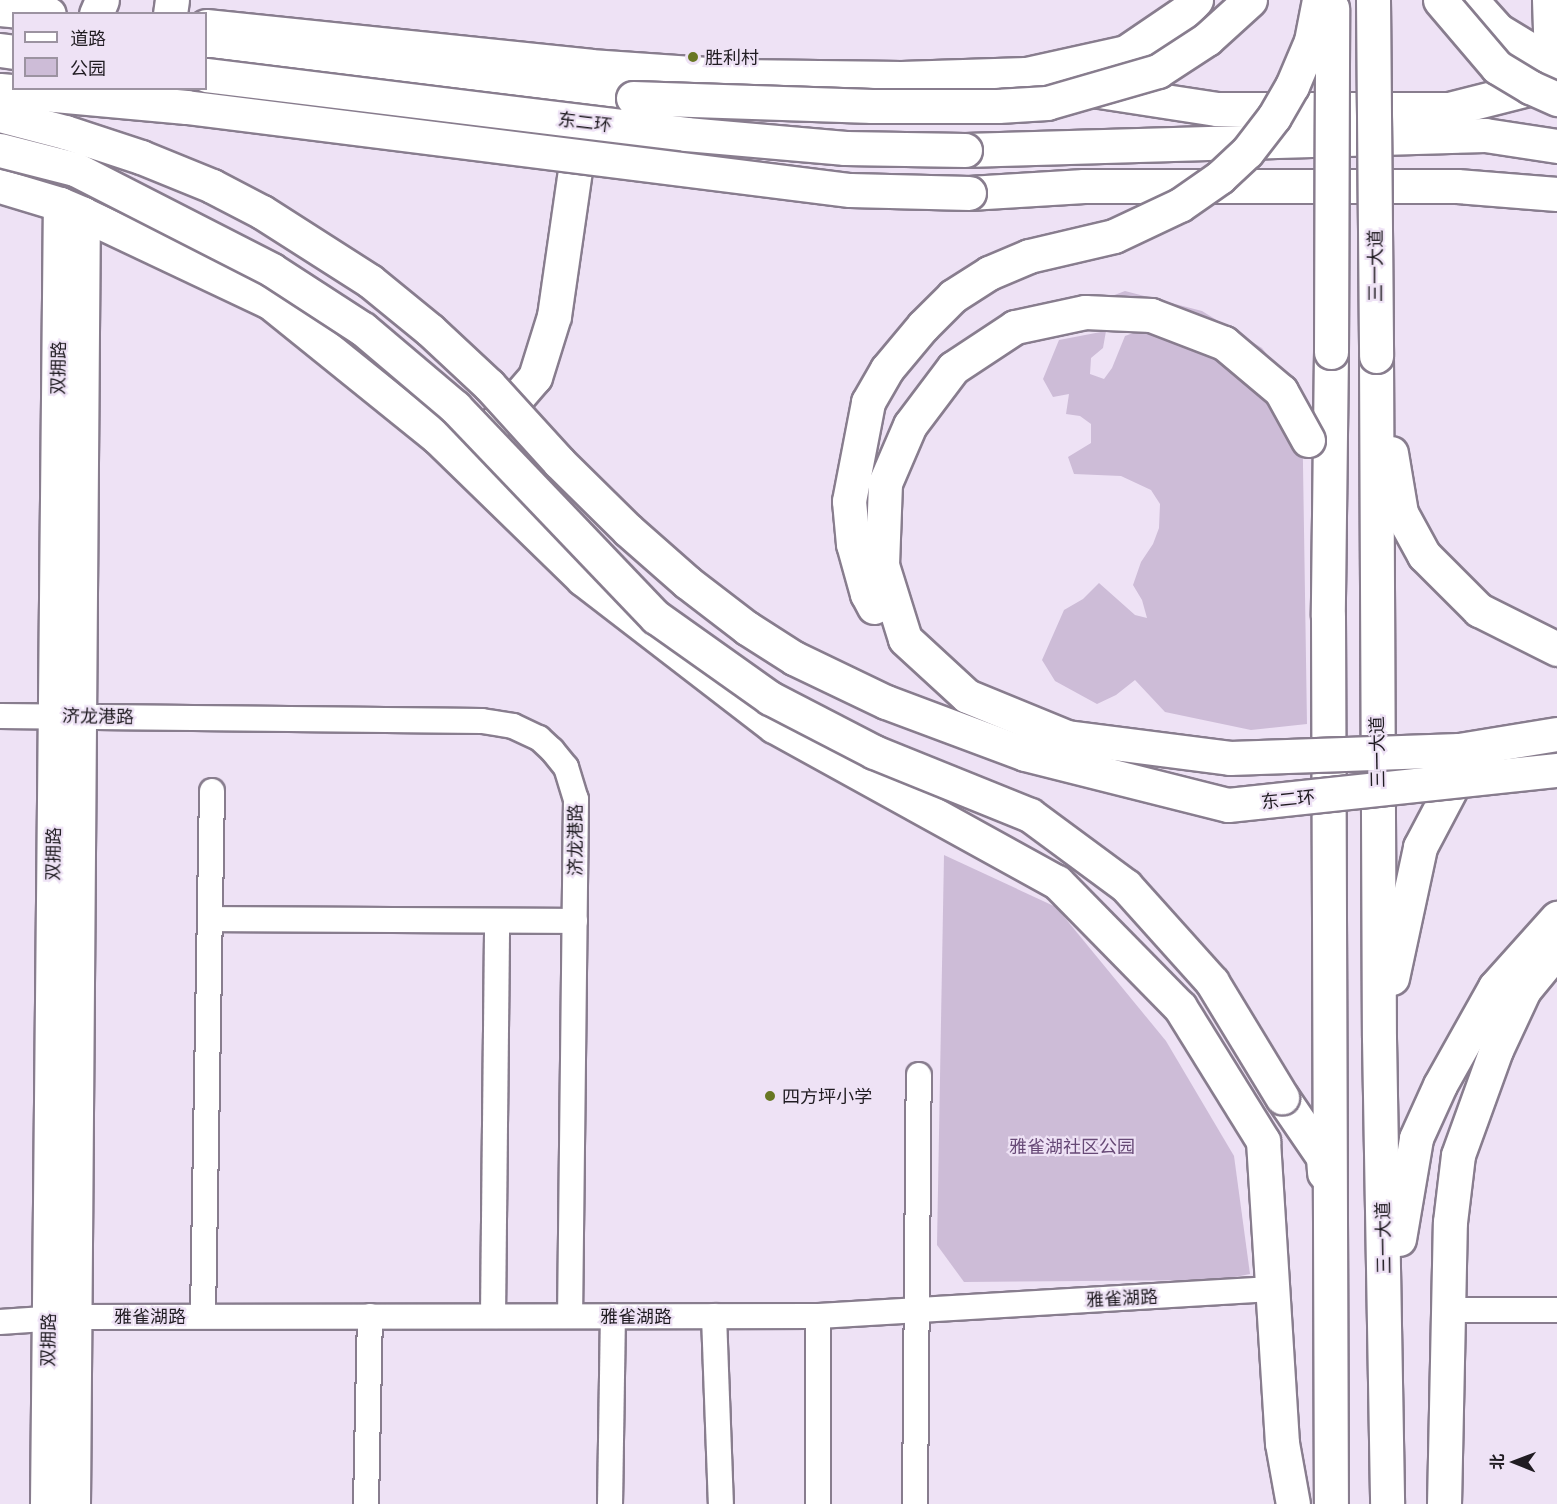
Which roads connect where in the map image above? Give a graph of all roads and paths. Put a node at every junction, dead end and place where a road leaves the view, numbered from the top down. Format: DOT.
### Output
graph roads {
  1 [pos="1196,0"];
  2 [pos="1250,0"];
  3 [pos="1319,0"];
  4 [pos="1332,0"];
  5 [pos="1373,0"];
  6 [pos="1440,0"];
  7 [pos="1471,0"];
  8 [pos="1545,0"];
  9 [pos="0,9"];
  10 [pos="29,12"];
  11 [pos="207,26"];
  12 [pos="207,49"];
  13 [pos="1554,70"];
  14 [pos="1026,74"];
  15 [pos="207,75"];
  16 [pos="588,81"];
  17 [pos="0,90"];
  18 [pos="1557,99"];
  19 [pos="0,115"];
  20 [pos="1557,146"];
  21 [pos="0,150"];
  22 [pos="0,186"];
  23 [pos="1557,194"];
  24 [pos="71,209"];
  25 [pos="1376,357"];
  26 [pos="462,461"];
  27 [pos="1328,616"];
  28 [pos="1557,649"];
  29 [pos="0,716"];
  30 [pos="67,716"];
  31 [pos="1557,725"];
  32 [pos="1557,734"];
  33 [pos="1025,754"];
  34 [pos="1557,770"];
  35 [pos="212,791"];
  36 [pos="1557,918"];
  37 [pos="210,919"];
  38 [pos="497,921"];
  39 [pos="575,921"];
  40 [pos="1557,950"];
  41 [pos="1380,1038"];
  42 [pos="919,1075"];
  43 [pos="1272,1289"];
  44 [pos="916,1310"];
  45 [pos="1448,1310"];
  46 [pos="1557,1310"];
  47 [pos="203,1316"];
  48 [pos="370,1316"];
  49 [pos="493,1316"];
  50 [pos="570,1316"];
  51 [pos="613,1316"];
  52 [pos="714,1316"];
  53 [pos="818,1316"];
  54 [pos="61,1317"];
  55 [pos="0,1322"];
  56 [pos="1385,1351"];
  57 [pos="1331,1393"];
  58 [pos="47,1504"];
  59 [pos="73,1504"];
  60 [pos="366,1504"];
  61 [pos="610,1504"];
  62 [pos="721,1504"];
  63 [pos="818,1504"];
  64 [pos="915,1504"];
  65 [pos="1293,1504"];
  66 [pos="1331,1504"];
  67 [pos="1388,1504"];
  68 [pos="1444,1504"];
  1 -- 14 [label="main road"];
  2 -- 16 [label="main road, bridge"];
  3 -- 33 [label="main road, bridge"];
  4 -- 27 [label="main road, bridge"];
  5 -- 25 [label="main road, 三一大道, bridge"];
  6 -- 18 [label="main road, bridge"];
  7 -- 13 [label="main road"];
  8 -- 13 [label="street"];
  9 -- 10 [label="main road"];
  11 -- 16 [label="main road"];
  12 -- 16 [label="main road"];
  13 -- 14 [label="main road"];
  14 -- 16 [label="main road"];
  15 -- 20 [label="main road, 东二环, bridge"];
  16 -- 26 [label="main road"];
  17 -- 23 [label="main road, bridge"];
  19 -- 33 [label="main road, bridge"];
  21 -- 57 [label="main road, bridge"];
  22 -- 24 [label="main road"];
  24 -- 26 [label="main road"];
  24 -- 30 [label="main road, 双拥路"];
  25 -- 28 [label="main road"];
  25 -- 41 [label="main road, 三一大道"];
  26 -- 43 [label="main road"];
  27 -- 32 [label="main road, bridge"];
  27 -- 57 [label="main road"];
  29 -- 30 [label="street, 济龙港路"];
  30 -- 39 [label="street, 济龙港路"];
  30 -- 54 [label="main road, 双拥路"];
  31 -- 41 [label="main road"];
  33 -- 34 [label="main road, 东二环, bridge"];
  35 -- 37 [label="street"];
  36 -- 56 [label="main road"];
  37 -- 38 [label="street"];
  37 -- 47 [label="street"];
  38 -- 39 [label="street"];
  38 -- 49 [label="street"];
  39 -- 50 [label="street, 济龙港路"];
  40 -- 45 [label="main road"];
  41 -- 56 [label="main road, 三一大道"];
  42 -- 44 [label="street"];
  43 -- 44 [label="street, 雅雀湖路"];
  43 -- 65 [label="main road"];
  44 -- 53 [label="street, 雅雀湖路"];
  44 -- 64 [label="street"];
  45 -- 46 [label="street"];
  45 -- 68 [label="main road"];
  47 -- 48 [label="street, 雅雀湖路"];
  47 -- 54 [label="street, 雅雀湖路"];
  48 -- 49 [label="street, 雅雀湖路"];
  48 -- 60 [label="street"];
  49 -- 50 [label="street, 雅雀湖路"];
  50 -- 51 [label="street, 雅雀湖路"];
  51 -- 52 [label="street, 雅雀湖路"];
  51 -- 61 [label="street"];
  52 -- 53 [label="street, 雅雀湖路"];
  52 -- 62 [label="street"];
  53 -- 63 [label="street"];
  54 -- 55 [label="street, 雅雀湖路"];
  54 -- 58 [label="main road, 双拥路"];
  54 -- 59 [label="main road, 双拥路"];
  56 -- 67 [label="main road, 三一大道"];
  57 -- 66 [label="main road"];
}
